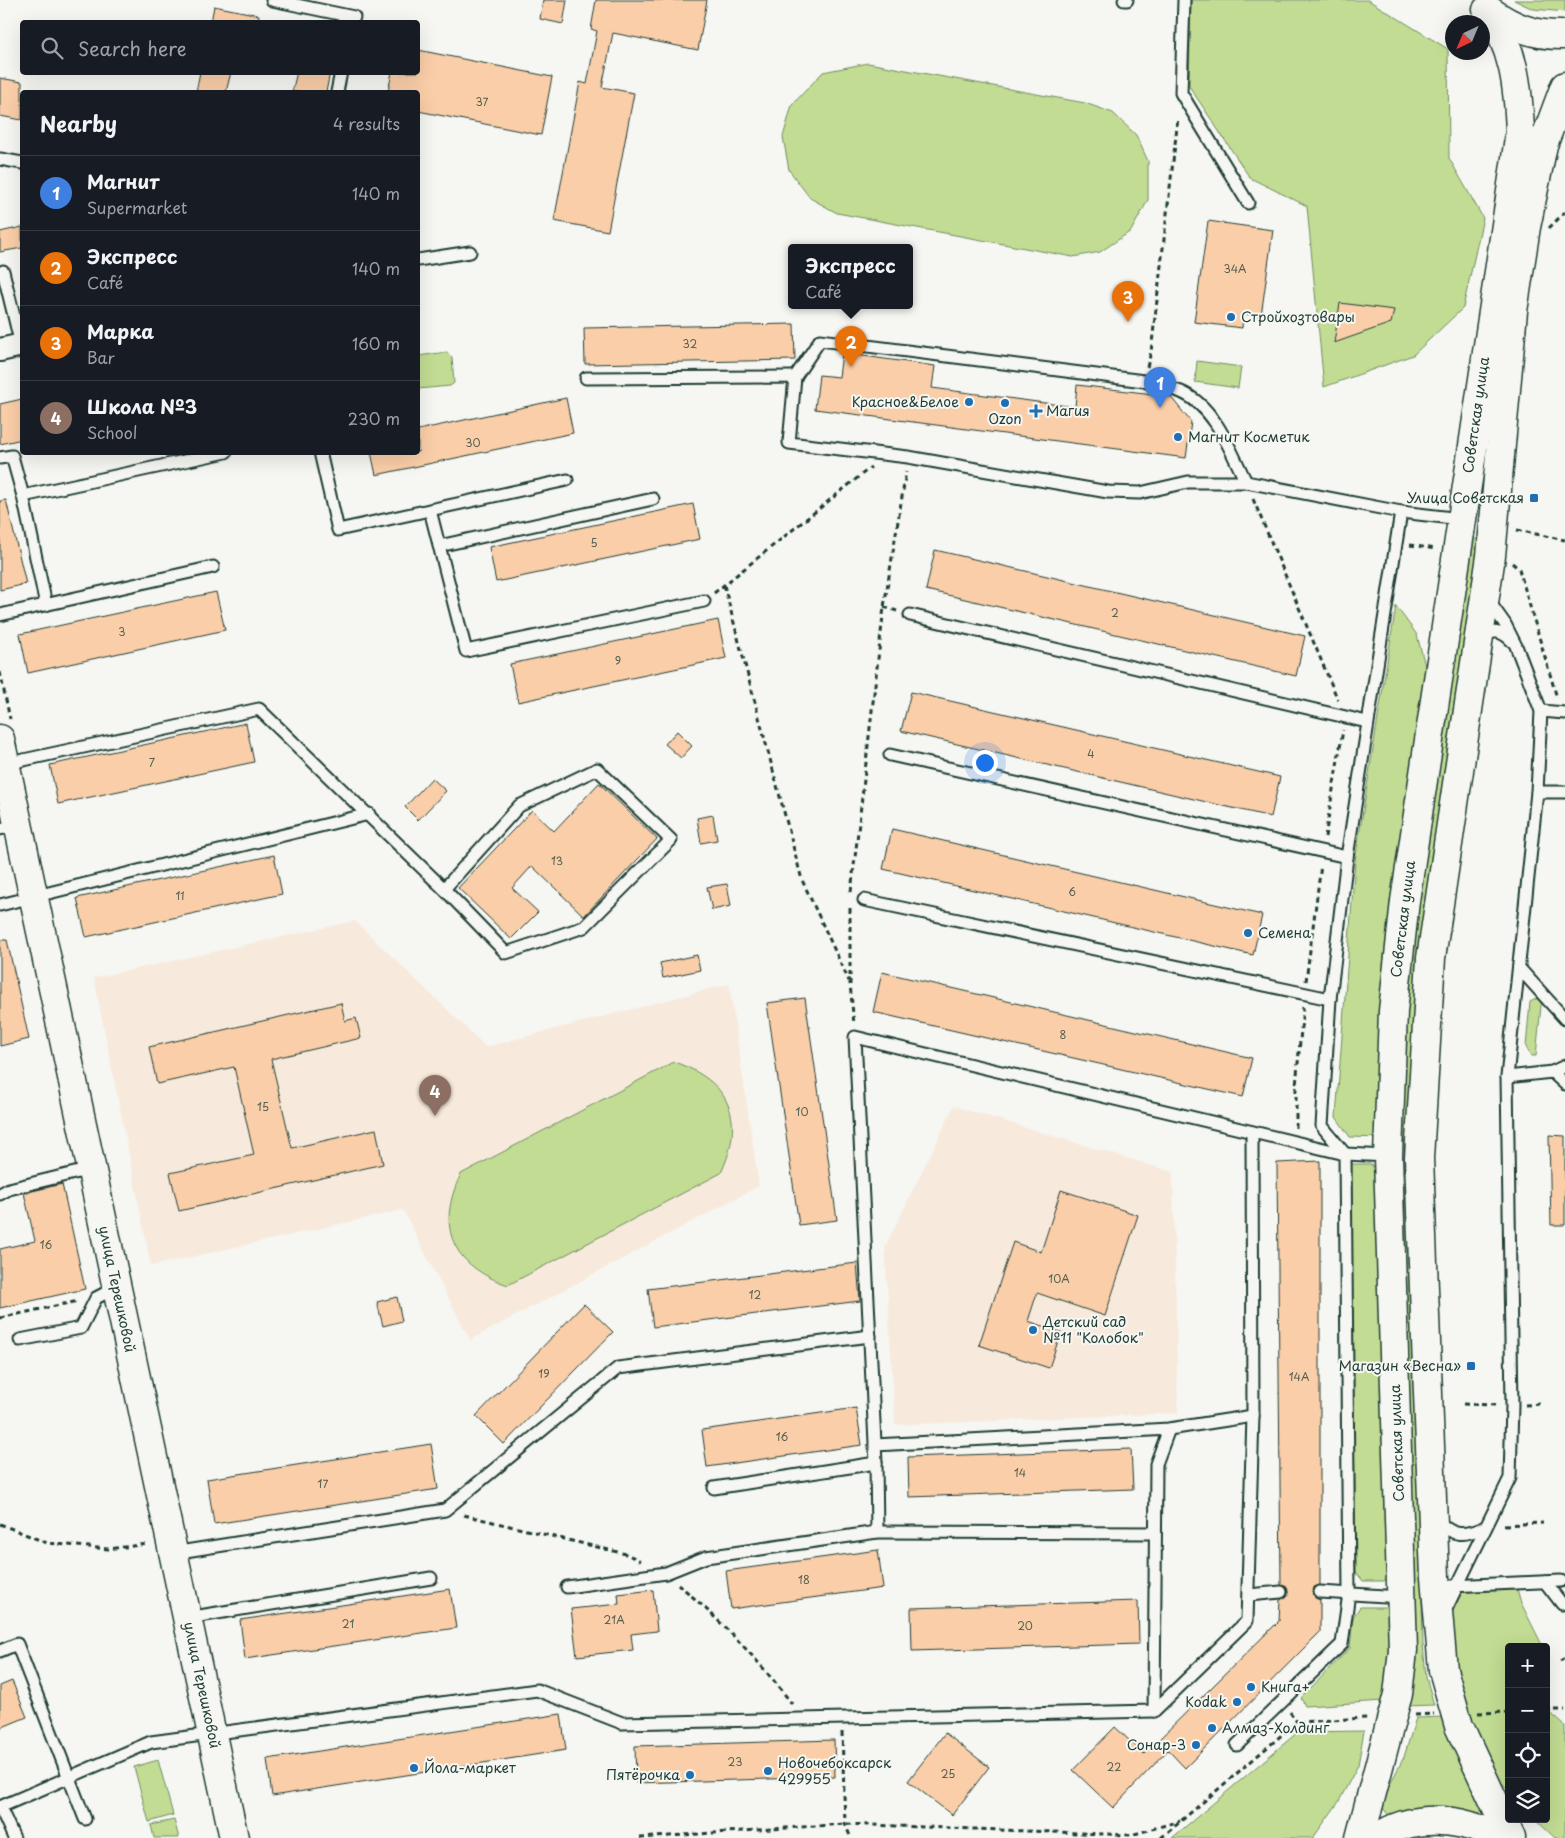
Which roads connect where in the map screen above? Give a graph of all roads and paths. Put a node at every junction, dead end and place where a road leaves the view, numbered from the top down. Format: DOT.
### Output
graph roads {
  1 [pos="272,0"];
  2 [pos="1184,0"];
  3 [pos="1482,5"];
  4 [pos="353,20"];
  5 [pos="1565,35"];
  6 [pos="340,75"];
  7 [pos="1565,86"];
  8 [pos="337,90"];
  9 [pos="1181,93"];
  10 [pos="0,158"];
  11 [pos="20,163"];
  12 [pos="1248,203"];
  13 [pos="1565,212"];
  14 [pos="1525,228"];
  15 [pos="470,252"];
  16 [pos="420,260"];
  17 [pos="3,271"];
  18 [pos="1503,309"];
  19 [pos="14,347"];
  20 [pos="795,377"];
  21 [pos="586,378"];
  22 [pos="1144,381"];
  23 [pos="888,454"];
  24 [pos="212,455"];
  25 [pos="321,455"];
  26 [pos="908,457"];
  27 [pos="0,458"];
  28 [pos="567,480"];
  29 [pos="1246,482"];
  30 [pos="22,496"];
  31 [pos="653,499"];
  32 [pos="430,510"];
  33 [pos="1401,512"];
  34 [pos="1461,520"];
  35 [pos="1508,529"];
  36 [pos="1565,540"];
  37 [pos="1396,543"];
  38 [pos="439,546"];
  39 [pos="1437,549"];
  40 [pos="1508,559"];
  41 [pos="213,567"];
  42 [pos="1485,596"];
  43 [pos="704,601"];
  44 [pos="46,605"];
  45 [pos="0,615"];
  46 [pos="910,615"];
  47 [pos="1478,643"];
  48 [pos="1516,646"];
  49 [pos="1557,700"];
  50 [pos="1541,711"];
  51 [pos="1565,713"];
  52 [pos="1346,717"];
  53 [pos="1367,722"];
  54 [pos="3,751"];
  55 [pos="890,755"];
  56 [pos="1538,792"];
  57 [pos="1565,792"];
  58 [pos="369,814"];
  59 [pos="9,827"];
  60 [pos="1323,852"];
  61 [pos="1347,857"];
  62 [pos="444,889"];
  63 [pos="34,897"];
  64 [pos="864,900"];
  65 [pos="0,905"];
  66 [pos="1518,968"];
  67 [pos="850,984"];
  68 [pos="1304,993"];
  69 [pos="1330,998"];
  70 [pos="1565,1019"];
  71 [pos="855,1037"];
  72 [pos="1565,1066"];
  73 [pos="1552,1072"];
  74 [pos="1507,1077"];
  75 [pos="1565,1084"];
  76 [pos="1252,1132"];
  77 [pos="1296,1142"];
  78 [pos="1345,1154"];
  79 [pos="1388,1156"];
  80 [pos="91,1169"];
  81 [pos="0,1194"];
  82 [pos="107,1292"];
  83 [pos="0,1318"];
  84 [pos="870,1336"];
  85 [pos="20,1340"];
  86 [pos="1253,1416"];
  87 [pos="1169,1429"];
  88 [pos="875,1445"];
  89 [pos="876,1463"];
  90 [pos="714,1488"];
  91 [pos="1434,1514"];
  92 [pos="1543,1523"];
  93 [pos="0,1524"];
  94 [pos="1485,1527"];
  95 [pos="877,1532"];
  96 [pos="1155,1533"];
  97 [pos="172,1547"];
  98 [pos="431,1578"];
  99 [pos="1561,1581"];
  100 [pos="1446,1582"];
  101 [pos="1545,1582"];
  102 [pos="567,1587"];
  103 [pos="1281,1592"];
  104 [pos="1320,1592"];
  105 [pos="1349,1593"];
  106 [pos="1249,1596"];
  107 [pos="1401,1597"];
  108 [pos="1562,1604"];
  109 [pos="187,1618"];
  110 [pos="0,1651"];
  111 [pos="1565,1658"];
  112 [pos="1560,1661"];
  113 [pos="1550,1710"];
  114 [pos="1565,1710"];
  115 [pos="1154,1711"];
  116 [pos="1505,1712"];
  117 [pos="1472,1713"];
  118 [pos="1440,1714"];
  119 [pos="1409,1716"];
  120 [pos="841,1718"];
  121 [pos="1370,1718"];
  122 [pos="212,1733"];
  123 [pos="1237,1744"];
  124 [pos="67,1778"];
  125 [pos="0,1807"];
  126 [pos="85,1819"];
  127 [pos="1180,1821"];
  128 [pos="845,1824"];
  129 [pos="14,1838"];
  130 [pos="234,1838"];
  131 [pos="640,1838"];
  132 [pos="851,1838"];
  133 [pos="1161,1838"];
  134 [pos="1360,1838"];
  135 [pos="1377,1838"];
  136 [pos="1498,1838"];
  137 [pos="1511,1838"];
  1 -- 4 [label="lane"];
  2 -- 9 [label="lane"];
  3 -- 5 [label="main road"];
  3 -- 14 [label="main road, Советская улица"];
  6 -- 8 [label="lane"];
  7 -- 14 [label="main road, Советская улица"];
  9 -- 12 [label="lane"];
  9 -- 22 [label="path"];
  10 -- 11 [label="lane"];
  13 -- 14 [label="path"];
  14 -- 18 [label="main road, Советская улица"];
  15 -- 16 [label="lane"];
  17 -- 19 [label="lane"];
  18 -- 34 [label="main road, Советская улица"];
  18 -- 42 [label="main road, Советская улица"];
  20 -- 21 [label="lane"];
  20 -- 22 [label="lane"];
  20 -- 23 [label="lane"];
  22 -- 29 [label="lane"];
  23 -- 26 [label="lane"];
  23 -- 67 [label="path"];
  24 -- 30 [label="lane"];
  25 -- 32 [label="lane"];
  26 -- 29 [label="lane"];
  26 -- 67 [label="path"];
  27 -- 30 [label="lane"];
  28 -- 32 [label="lane"];
  29 -- 33 [label="lane"];
  29 -- 52 [label="path"];
  30 -- 44 [label="lane"];
  31 -- 38 [label="lane"];
  32 -- 38 [label="lane"];
  33 -- 34 [label="lane"];
  33 -- 37 [label="lane"];
  34 -- 79 [label="main road, Советская улица"];
  35 -- 36 [label="path"];
  37 -- 39 [label="path"];
  37 -- 53 [label="lane"];
  38 -- 43 [label="lane"];
  40 -- 49 [label="path"];
  41 -- 44 [label="lane"];
  42 -- 47 [label="main road, Советская улица"];
  42 -- 48 [label="lane"];
  44 -- 45 [label="lane"];
  46 -- 52 [label="lane"];
  47 -- 48 [label="lane"];
  47 -- 91 [label="main road, Советская улица"];
  48 -- 50 [label="lane"];
  50 -- 51 [label="lane"];
  50 -- 56 [label="lane"];
  52 -- 53 [label="lane"];
  52 -- 60 [label="path"];
  53 -- 61 [label="lane"];
  54 -- 58 [label="lane"];
  54 -- 59 [label="main road, улица Терешковой"];
  55 -- 60 [label="lane"];
  56 -- 57 [label="lane"];
  56 -- 66 [label="lane"];
  58 -- 62 [label="lane"];
  58 -- 63 [label="lane"];
  59 -- 63 [label="main road, улица Терешковой"];
  60 -- 61 [label="lane"];
  60 -- 68 [label="path"];
  61 -- 69 [label="lane"];
  62 -- 62 [label="lane"];
  63 -- 65 [label="lane"];
  63 -- 80 [label="main road, улица Терешковой"];
  64 -- 68 [label="lane"];
  66 -- 70 [label="lane"];
  66 -- 74 [label="lane"];
  67 -- 71 [label="path"];
  68 -- 69 [label="lane"];
  68 -- 77 [label="path"];
  69 -- 78 [label="lane"];
  71 -- 76 [label="lane"];
  71 -- 84 [label="lane"];
  72 -- 73 [label="lane"];
  73 -- 74 [label="lane"];
  73 -- 75 [label="lane"];
  74 -- 94 [label="lane"];
  76 -- 77 [label="lane"];
  76 -- 86 [label="lane"];
  77 -- 78 [label="lane"];
  78 -- 79 [label="lane"];
  78 -- 105 [label="lane"];
  79 -- 107 [label="main road, Советская улица"];
  80 -- 81 [label="lane"];
  80 -- 82 [label="main road, улица Терешковой"];
  82 -- 83 [label="path"];
  82 -- 85 [label="lane"];
  82 -- 97 [label="main road, улица Терешковой"];
  84 -- 88 [label="lane"];
  84 -- 97 [label="lane"];
  86 -- 87 [label="lane"];
  86 -- 106 [label="lane"];
  87 -- 88 [label="lane"];
  87 -- 96 [label="lane"];
  88 -- 89 [label="lane"];
  89 -- 90 [label="lane"];
  89 -- 95 [label="lane"];
  91 -- 94 [label="lane"];
  91 -- 100 [label="main road, Советская улица"];
  92 -- 94 [label="path"];
  93 -- 97 [label="path"];
  94 -- 100 [label="lane"];
  95 -- 96 [label="lane"];
  95 -- 102 [label="lane"];
  96 -- 115 [label="lane"];
  97 -- 109 [label="main road, улица Терешковой"];
  98 -- 109 [label="lane"];
  99 -- 101 [label="lane"];
  100 -- 101 [label="lane"];
  100 -- 137 [label="main road, Советская улица"];
  101 -- 108 [label="lane"];
  103 -- 106 [label="lane"];
  104 -- 105 [label="lane"];
  105 -- 107 [label="lane"];
  105 -- 123 [label="lane"];
  106 -- 115 [label="lane"];
  107 -- 134 [label="main road, Советская улица"];
  109 -- 122 [label="main road, улица Терешковой"];
  110 -- 124 [label="lane"];
  111 -- 112 [label="path"];
  113 -- 114 [label="path"];
  115 -- 120 [label="lane"];
  116 -- 117 [label="path"];
  118 -- 119 [label="path"];
  120 -- 122 [label="lane"];
  120 -- 128 [label="path"];
  121 -- 127 [label="path"];
  122 -- 124 [label="lane"];
  122 -- 130 [label="main road, улица Терешковой"];
  124 -- 125 [label="lane"];
  124 -- 126 [label="lane"];
  125 -- 129 [label="lane"];
  127 -- 128 [label="path"];
  127 -- 133 [label="path"];
  128 -- 131 [label="path"];
  128 -- 132 [label="path"];
  135 -- 136 [label="main road"];
}
